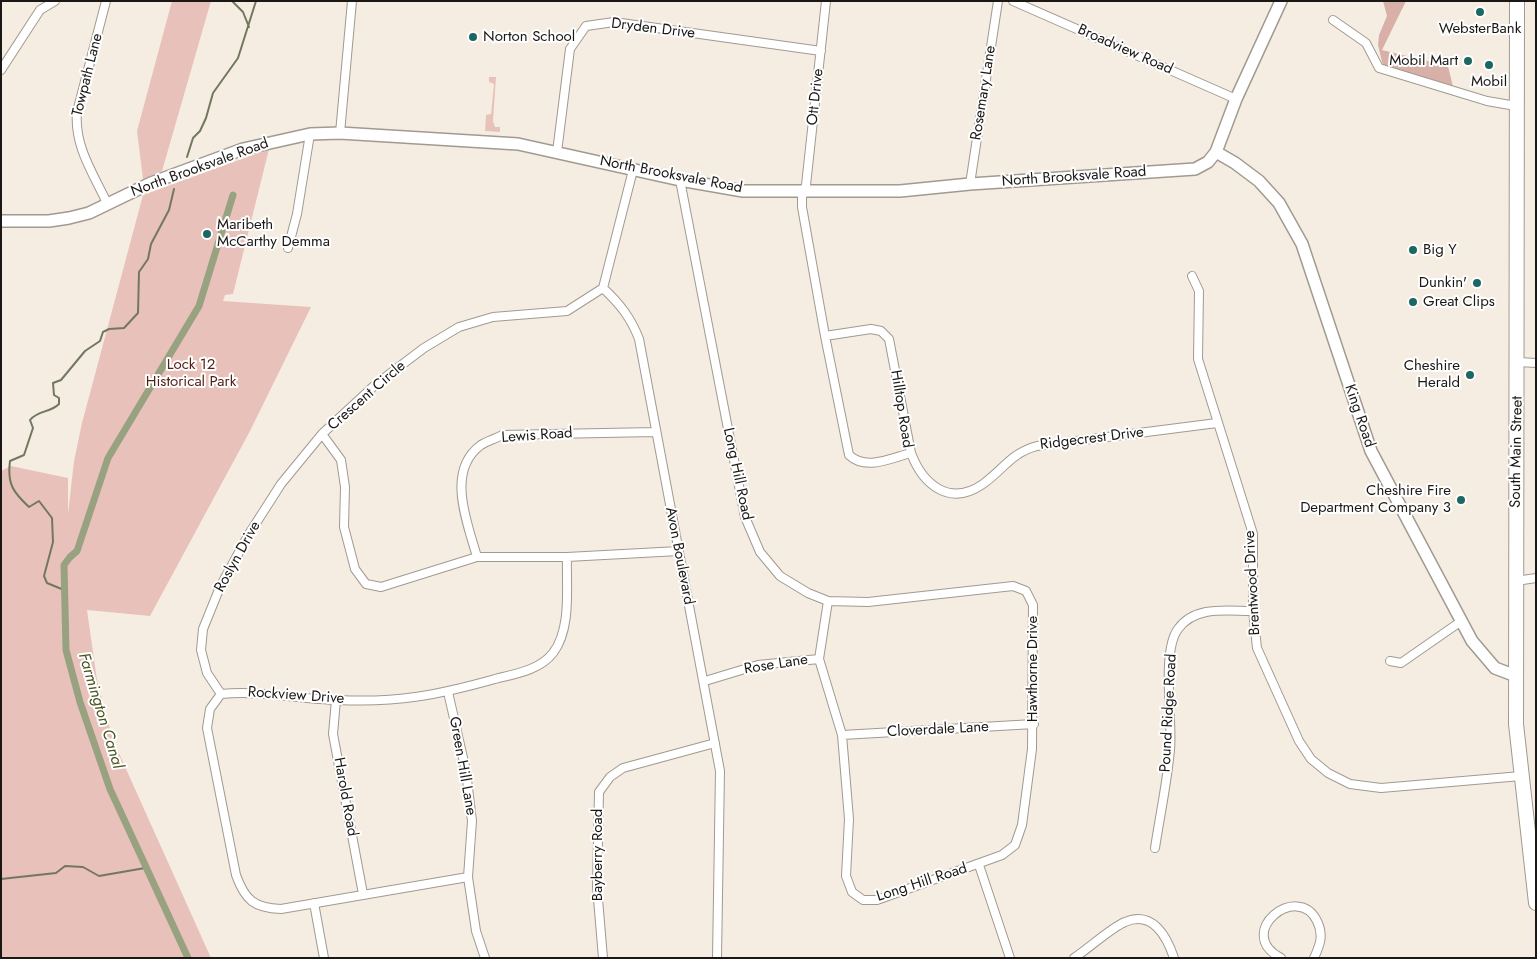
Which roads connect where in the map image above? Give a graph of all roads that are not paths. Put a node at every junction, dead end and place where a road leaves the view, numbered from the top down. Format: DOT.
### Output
graph roads {
  1 [pos="55,1"];
  2 [pos="96,1"];
  3 [pos="352,1"];
  4 [pos="826,1"];
  5 [pos="998,1"];
  6 [pos="1013,1"];
  7 [pos="1281,1"];
  8 [pos="1517,1"];
  9 [pos="106,2"];
  10 [pos="1333,20"];
  11 [pos="821,51"];
  12 [pos="1,70"];
  13 [pos="1236,99"];
  14 [pos="1516,106"];
  15 [pos="340,133"];
  16 [pos="310,134"];
  17 [pos="557,152"];
  18 [pos="1216,152"];
  19 [pos="633,170"];
  20 [pos="680,180"];
  21 [pos="970,184"];
  22 [pos="804,192"];
  23 [pos="108,203"];
  24 [pos="1,221"];
  25 [pos="288,248"];
  26 [pos="1192,276"];
  27 [pos="603,288"];
  28 [pos="825,336"];
  29 [pos="1518,362"];
  30 [pos="1536,363"];
  31 [pos="1217,423"];
  32 [pos="654,432"];
  33 [pos="322,434"];
  34 [pos="911,453"];
  35 [pos="679,551"];
  36 [pos="478,557"];
  37 [pos="567,557"];
  38 [pos="1536,578"];
  39 [pos="1516,581"];
  40 [pos="828,601"];
  41 [pos="1253,611"];
  42 [pos="1460,622"];
  43 [pos="819,659"];
  44 [pos="1390,661"];
  45 [pos="1516,676"];
  46 [pos="704,681"];
  47 [pos="448,692"];
  48 [pos="220,694"];
  49 [pos="336,700"];
  50 [pos="1034,724"];
  51 [pos="842,735"];
  52 [pos="715,743"];
  53 [pos="1520,776"];
  54 [pos="1156,848"];
  55 [pos="979,864"];
  56 [pos="468,877"];
  57 [pos="362,894"];
  58 [pos="1536,902"];
  59 [pos="314,903"];
  60 [pos="324,958"];
  61 [pos="485,958"];
  62 [pos="603,958"];
  63 [pos="717,958"];
  64 [pos="1010,958"];
  65 [pos="1074,958"];
  66 [pos="1174,958"];
  67 [pos="1281,958"];
  68 [pos="1314,958"];
  1 -- 12 [label="street"];
  2 -- 9 [label="street"];
  3 -- 15 [label="street"];
  4 -- 11 [label="street, Ott Drive"];
  5 -- 21 [label="street, Rosemary Lane"];
  6 -- 13 [label="street, Broadview Road"];
  7 -- 13 [label="main road, North Brooksvale Road"];
  8 -- 14 [label="highway, South Main Street"];
  9 -- 23 [label="street, Towpath Lane"];
  10 -- 14 [label="street"];
  11 -- 17 [label="street, Dryden Drive"];
  11 -- 22 [label="street, Ott Drive"];
  13 -- 18 [label="main road, North Brooksvale Road"];
  14 -- 29 [label="highway, South Main Street"];
  15 -- 16 [label="main road, North Brooksvale Road"];
  15 -- 17 [label="main road, North Brooksvale Road"];
  16 -- 23 [label="main road, North Brooksvale Road"];
  16 -- 25 [label="street"];
  17 -- 19 [label="main road, North Brooksvale Road"];
  18 -- 21 [label="main road, North Brooksvale Road"];
  18 -- 42 [label="main road, King Road"];
  19 -- 20 [label="main road, North Brooksvale Road"];
  19 -- 27 [label="street"];
  20 -- 22 [label="main road, North Brooksvale Road"];
  20 -- 40 [label="street, Long Hill Road"];
  21 -- 22 [label="main road, North Brooksvale Road"];
  22 -- 28 [label="street, Hilltop Road"];
  23 -- 24 [label="main road, North Brooksvale Road"];
  26 -- 31 [label="street, Brentwood Drive"];
  27 -- 32 [label="street, Avon Boulevard"];
  27 -- 33 [label="street, Crescent Circle"];
  28 -- 34 [label="street, Hilltop Road"];
  28 -- 34 [label="street, Hilltop Road"];
  29 -- 30 [label="street"];
  29 -- 39 [label="highway, South Main Street"];
  31 -- 34 [label="street, Ridgecrest Drive"];
  31 -- 41 [label="street, Brentwood Drive"];
  32 -- 35 [label="street, Avon Boulevard"];
  32 -- 36 [label="street, Lewis Road"];
  33 -- 36 [label="street, Crescent Circle"];
  33 -- 48 [label="street, Roslyn Drive"];
  35 -- 37 [label="street, Crescent Circle"];
  35 -- 46 [label="street, Avon Boulevard"];
  36 -- 37 [label="street, Crescent Circle"];
  37 -- 47 [label="street, Rockview Drive"];
  38 -- 39 [label="street"];
  39 -- 45 [label="highway, South Main Street"];
  40 -- 43 [label="street, Long Hill Road"];
  40 -- 50 [label="street, Hawthorne Drive"];
  41 -- 53 [label="street, Brentwood Drive"];
  41 -- 54 [label="street, Pound Ridge Road"];
  42 -- 44 [label="street"];
  42 -- 45 [label="main road, King Road"];
  43 -- 46 [label="street, Rose Lane"];
  43 -- 51 [label="street, Long Hill Road"];
  45 -- 53 [label="highway, South Main Street"];
  46 -- 52 [label="street, Avon Boulevard"];
  47 -- 49 [label="street, Rockview Drive"];
  47 -- 56 [label="street, Green Hill Lane"];
  48 -- 49 [label="street, Rockview Drive"];
  48 -- 59 [label="street"];
  49 -- 57 [label="street, Harold Road"];
  50 -- 51 [label="street, Cloverdale Lane"];
  50 -- 55 [label="street, Hawthorne Drive"];
  51 -- 55 [label="street, Long Hill Road"];
  52 -- 62 [label="street, Bayberry Road"];
  52 -- 63 [label="street, Avon Boulevard"];
  53 -- 58 [label="highway, South Main Street"];
  55 -- 64 [label="street"];
  56 -- 57 [label="street"];
  56 -- 61 [label="street, Green Hill Lane"];
  57 -- 59 [label="street"];
  59 -- 60 [label="street"];
  65 -- 66 [label="street"];
  67 -- 68 [label="street"];
}
